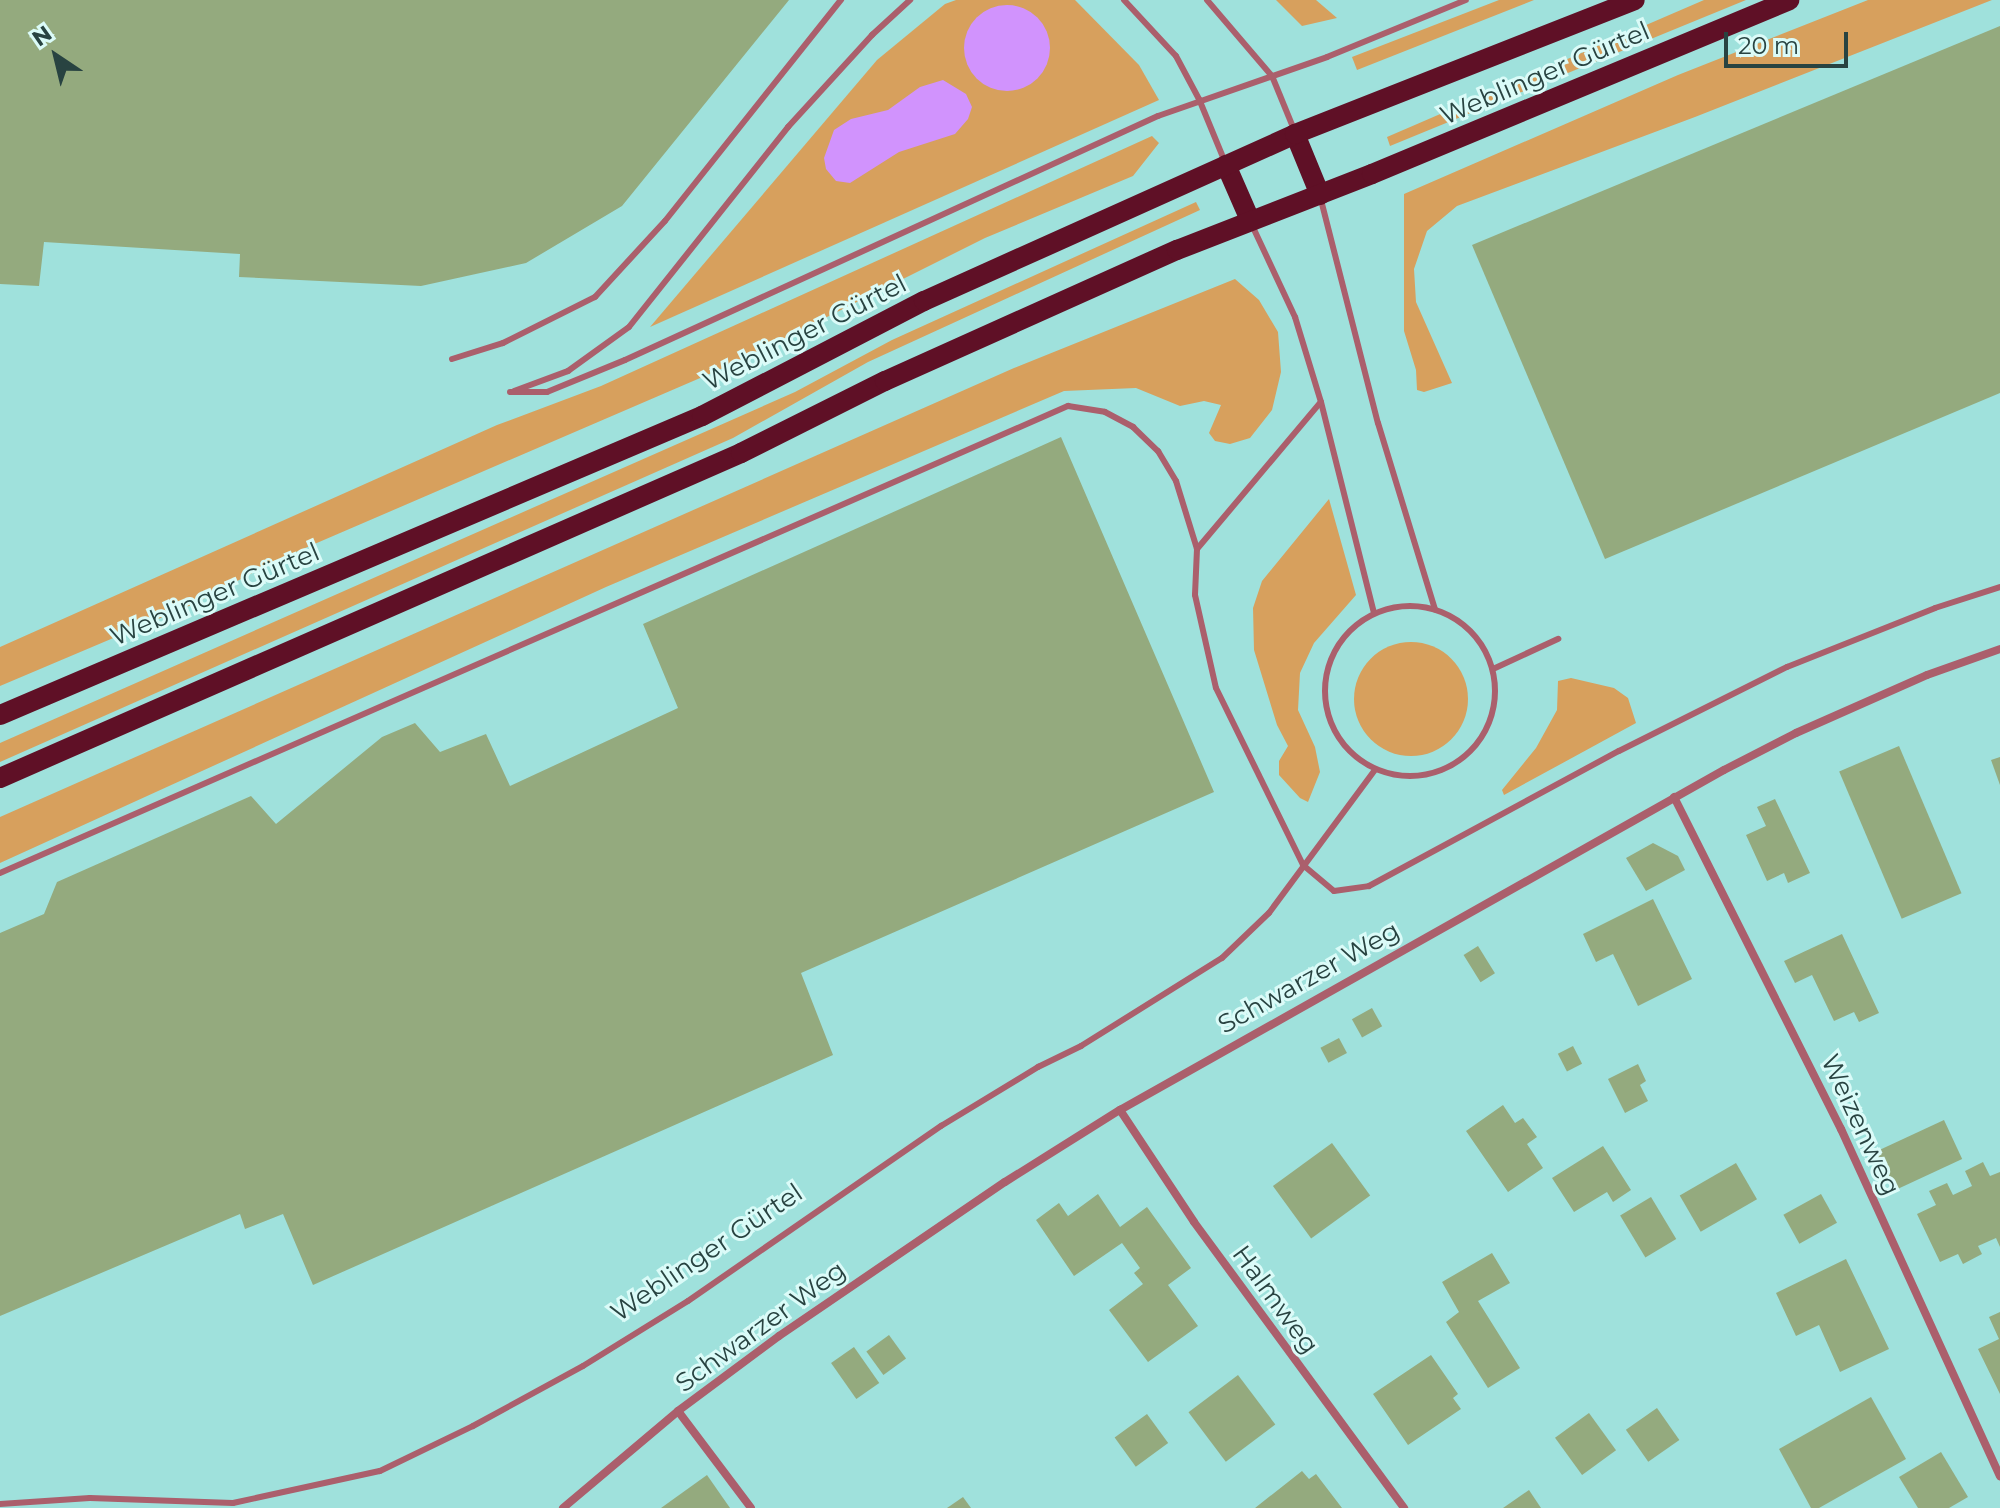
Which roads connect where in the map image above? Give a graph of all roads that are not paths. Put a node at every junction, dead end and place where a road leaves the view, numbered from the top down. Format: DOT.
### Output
graph roads {
  1 [pos="841,0"];
  2 [pos="910,0"];
  3 [pos="1124,0"];
  4 [pos="1207,0"];
  5 [pos="1466,0"];
  6 [pos="1635,0"];
  7 [pos="1789,0"];
  8 [pos="1272,76"];
  9 [pos="1199,99"];
  10 [pos="1295,134"];
  11 [pos="1226,165"];
  12 [pos="1320,195"];
  13 [pos="1250,220"];
  14 [pos="452,359"];
  15 [pos="1321,402"];
  16 [pos="1197,549"];
  17 [pos="2000,587"];
  18 [pos="1435,609"];
  19 [pos="1374,613"];
  20 [pos="1558,639"];
  21 [pos="2000,649"];
  22 [pos="1493,669"];
  23 [pos="0,715"];
  24 [pos="1375,770"];
  25 [pos="0,778"];
  26 [pos="1674,797"];
  27 [pos="1303,865"];
  28 [pos="0,873"];
  29 [pos="1120,1110"];
  30 [pos="678,1411"];
  31 [pos="2000,1476"];
  32 [pos="0,1504"];
  33 [pos="563,1508"];
  34 [pos="751,1508"];
  35 [pos="1404,1508"];
  1 -- 14 [label="lane"];
  2 -- 9 [label="lane, Weblinger Gürtel"];
  3 -- 9 [label="lane"];
  4 -- 8 [label="lane"];
  5 -- 8 [label="lane, Weblinger Gürtel"];
  6 -- 10 [label="main road, Weblinger Gürtel"];
  7 -- 12 [label="main road, Weblinger Gürtel"];
  8 -- 9 [label="lane, Weblinger Gürtel"];
  8 -- 10 [label="lane"];
  9 -- 11 [label="lane"];
  10 -- 11 [label="main road, Weblinger Gürtel"];
  10 -- 12 [label="main road"];
  11 -- 13 [label="main road"];
  11 -- 23 [label="main road, Weblinger Gürtel"];
  12 -- 13 [label="main road, Weblinger Gürtel"];
  12 -- 18 [label="lane"];
  13 -- 15 [label="lane"];
  13 -- 25 [label="main road, Weblinger Gürtel"];
  15 -- 16 [label="lane"];
  15 -- 19 [label="lane"];
  16 -- 27 [label="lane"];
  16 -- 28 [label="lane"];
  17 -- 27 [label="lane"];
  18 -- 19 [label="lane"];
  18 -- 22 [label="lane"];
  19 -- 24 [label="lane"];
  20 -- 22 [label="lane"];
  21 -- 26 [label="street, Schwarzer Weg"];
  22 -- 24 [label="lane"];
  24 -- 27 [label="lane, Weblinger Gürtel"];
  26 -- 29 [label="street, Schwarzer Weg"];
  26 -- 31 [label="street, Weizenweg"];
  27 -- 32 [label="lane, Weblinger Gürtel"];
  29 -- 30 [label="street, Schwarzer Weg"];
  29 -- 35 [label="street, Halmweg"];
  30 -- 33 [label="street, Schwarzer Weg"];
  30 -- 34 [label="street, Schwarzer Weg"];
}
